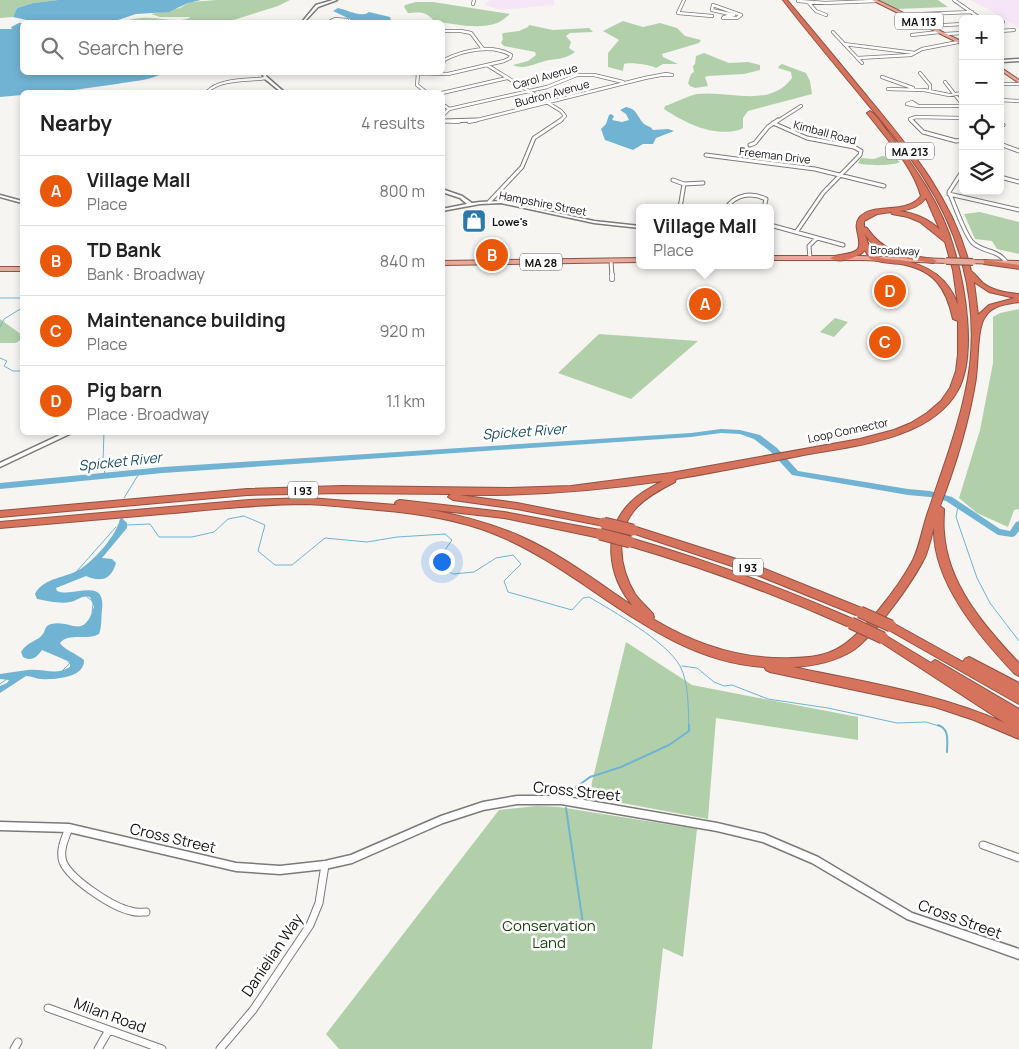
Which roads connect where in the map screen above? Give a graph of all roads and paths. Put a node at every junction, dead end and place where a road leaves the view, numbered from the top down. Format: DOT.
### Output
graph roads {
  1 [pos="336,0"];
  2 [pos="474,0"];
  3 [pos="684,0"];
  4 [pos="778,0"];
  5 [pos="785,0"];
  6 [pos="875,0"];
  7 [pos="954,0"];
  8 [pos="798,2"];
  9 [pos="808,2"];
  10 [pos="473,4"];
  11 [pos="972,12"];
  12 [pos="928,14"];
  13 [pos="826,15"];
  14 [pos="976,15"];
  15 [pos="712,16"];
  16 [pos="724,17"];
  17 [pos="306,20"];
  18 [pos="334,20"];
  19 [pos="348,20"];
  20 [pos="959,24"];
  21 [pos="928,26"];
  22 [pos="1014,30"];
  23 [pos="445,31"];
  24 [pos="1004,31"];
  25 [pos="833,32"];
  26 [pos="942,33"];
  27 [pos="959,33"];
  28 [pos="912,35"];
  29 [pos="958,42"];
  30 [pos="844,44"];
  31 [pos="484,49"];
  32 [pos="916,53"];
  33 [pos="858,58"];
  34 [pos="445,59"];
  35 [pos="1019,60"];
  36 [pos="1004,61"];
  37 [pos="862,64"];
  38 [pos="487,65"];
  39 [pos="1004,71"];
  40 [pos="445,72"];
  41 [pos="920,73"];
  42 [pos="264,75"];
  43 [pos="418,75"];
  44 [pos="665,75"];
  45 [pos="882,77"];
  46 [pos="266,78"];
  47 [pos="507,78"];
  48 [pos="945,82"];
  49 [pos="626,83"];
  50 [pos="1019,83"];
  51 [pos="1004,84"];
  52 [pos="888,89"];
  53 [pos="916,89"];
  54 [pos="208,90"];
  55 [pos="280,90"];
  56 [pos="423,90"];
  57 [pos="529,91"];
  58 [pos="930,91"];
  59 [pos="445,92"];
  60 [pos="959,93"];
  61 [pos="954,94"];
  62 [pos="1004,100"];
  63 [pos="1019,101"];
  64 [pos="550,104"];
  65 [pos="962,105"];
  66 [pos="445,106"];
  67 [pos="802,106"];
  68 [pos="918,106"];
  69 [pos="959,106"];
  70 [pos="450,109"];
  71 [pos="445,113"];
  72 [pos="959,118"];
  73 [pos="445,121"];
  74 [pos="773,123"];
  75 [pos="959,141"];
  76 [pos="750,145"];
  77 [pos="1004,145"];
  78 [pos="1019,151"];
  79 [pos="706,155"];
  80 [pos="916,174"];
  81 [pos="840,175"];
  82 [pos="959,176"];
  83 [pos="1004,178"];
  84 [pos="672,180"];
  85 [pos="1019,182"];
  86 [pos="704,183"];
  87 [pos="684,184"];
  88 [pos="884,186"];
  89 [pos="445,191"];
  90 [pos="949,194"];
  91 [pos="0,196"];
  92 [pos="20,201"];
  93 [pos="489,202"];
  94 [pos="470,204"];
  95 [pos="681,204"];
  96 [pos="730,204"];
  97 [pos="765,204"];
  98 [pos="445,209"];
  99 [pos="1019,210"];
  100 [pos="636,226"];
  101 [pos="774,226"];
  102 [pos="797,231"];
  103 [pos="817,238"];
  104 [pos="864,241"];
  105 [pos="843,245"];
  106 [pos="964,257"];
  107 [pos="774,258"];
  108 [pos="810,258"];
  109 [pos="834,258"];
  110 [pos="876,259"];
  111 [pos="636,260"];
  112 [pos="611,261"];
  113 [pos="933,261"];
  114 [pos="946,262"];
  115 [pos="973,262"];
  116 [pos="987,262"];
  117 [pos="445,263"];
  118 [pos="1007,263"];
  119 [pos="1019,263"];
  120 [pos="955,266"];
  121 [pos="1019,267"];
  122 [pos="0,269"];
  123 [pos="20,269"];
  124 [pos="612,279"];
  125 [pos="1019,298"];
  126 [pos="976,332"];
  127 [pos="963,355"];
  128 [pos="65,435"];
  129 [pos="0,465"];
  130 [pos="705,470"];
  131 [pos="314,490"];
  132 [pos="940,496"];
  133 [pos="304,501"];
  134 [pos="0,514"];
  135 [pos="0,525"];
  136 [pos="891,626"];
  137 [pos="677,638"];
  138 [pos="883,638"];
  139 [pos="735,659"];
  140 [pos="1019,671"];
  141 [pos="1019,688"];
  142 [pos="1019,699"];
  143 [pos="1019,715"];
  144 [pos="1019,725"];
  145 [pos="1019,734"];
  146 [pos="0,826"];
  147 [pos="68,828"];
  148 [pos="983,845"];
  149 [pos="1019,858"];
  150 [pos="325,865"];
  151 [pos="146,912"];
  152 [pos="1019,954"];
  153 [pos="48,1008"];
  154 [pos="109,1030"];
  155 [pos="98,1049"];
  156 [pos="162,1049"];
  157 [pos="220,1049"];
  1 -- 17 [label="street"];
  2 -- 10 [label="street"];
  3 -- 15 [label="street"];
  4 -- 80 [label="highway, Loop Connector / MA 213"];
  5 -- 106 [label="highway, MA 213"];
  6 -- 9 [label="street"];
  6 -- 21 [label="main road, MA 113"];
  7 -- 11 [label="street"];
  8 -- 9 [label="street"];
  9 -- 13 [label="street"];
  11 -- 12 [label="street"];
  11 -- 14 [label="street"];
  16 -- 16 [label="street"];
  18 -- 19 [label="street"];
  20 -- 21 [label="street"];
  21 -- 26 [label="main road, MA 113"];
  22 -- 24 [label="street"];
  23 -- 31 [label="street"];
  25 -- 30 [label="street"];
  26 -- 27 [label="street"];
  26 -- 28 [label="street"];
  26 -- 29 [label="main road, MA 113"];
  29 -- 32 [label="street"];
  30 -- 32 [label="street"];
  30 -- 33 [label="street"];
  31 -- 34 [label="street"];
  31 -- 38 [label="street"];
  32 -- 33 [label="street"];
  33 -- 37 [label="street"];
  35 -- 36 [label="street"];
  38 -- 40 [label="street"];
  38 -- 47 [label="street"];
  39 -- 50 [label="main road"];
  41 -- 58 [label="street"];
  42 -- 46 [label="street"];
  43 -- 56 [label="street"];
  44 -- 49 [label="street, Budron Avenue"];
  45 -- 53 [label="street"];
  46 -- 54 [label="street"];
  46 -- 55 [label="street"];
  47 -- 57 [label="street"];
  47 -- 59 [label="street"];
  48 -- 61 [label="street"];
  49 -- 57 [label="street, Carol Avenue"];
  49 -- 64 [label="street, Budron Avenue"];
  50 -- 51 [label="street"];
  52 -- 53 [label="street"];
  53 -- 58 [label="street"];
  57 -- 64 [label="street"];
  57 -- 70 [label="street, Carol Avenue"];
  58 -- 61 [label="street"];
  60 -- 61 [label="street"];
  61 -- 65 [label="street"];
  62 -- 63 [label="street"];
  64 -- 73 [label="street, Budron Avenue"];
  64 -- 93 [label="street"];
  66 -- 70 [label="street"];
  67 -- 74 [label="street"];
  68 -- 69 [label="street"];
  70 -- 71 [label="street, Carol Avenue"];
  72 -- 75 [label="street"];
  74 -- 76 [label="street"];
  74 -- 81 [label="street, Kimball Road"];
  77 -- 78 [label="street"];
  79 -- 81 [label="street, Freeman Drive"];
  80 -- 104 [label="highway"];
  80 -- 120 [label="highway, Loop Connector / MA 213"];
  81 -- 88 [label="street, Freeman Drive"];
  81 -- 102 [label="street, Kimball Road"];
  82 -- 90 [label="street"];
  83 -- 85 [label="street"];
  84 -- 87 [label="street"];
  86 -- 87 [label="street"];
  87 -- 95 [label="street"];
  89 -- 94 [label="street"];
  90 -- 99 [label="street"];
  90 -- 118 [label="street"];
  91 -- 92 [label="street"];
  93 -- 94 [label="street, Hampshire Street"];
  93 -- 100 [label="street, Hampshire Street"];
  94 -- 98 [label="street, Hampshire Street"];
  96 -- 97 [label="street"];
  101 -- 102 [label="street"];
  102 -- 103 [label="street"];
  103 -- 105 [label="street"];
  103 -- 108 [label="street"];
  104 -- 109 [label="highway"];
  104 -- 110 [label="highway"];
  106 -- 125 [label="highway"];
  106 -- 126 [label="highway, MA 213"];
  107 -- 108 [label="main road, Broadway"];
  108 -- 109 [label="main road, Broadway"];
  109 -- 110 [label="main road, Broadway"];
  110 -- 113 [label="main road, Broadway"];
  110 -- 127 [label="highway"];
  111 -- 112 [label="main road, MA 28"];
  112 -- 117 [label="main road, MA 28"];
  112 -- 124 [label="street"];
  113 -- 114 [label="main road, Broadway"];
  113 -- 120 [label="highway"];
  114 -- 115 [label="main road, Broadway, bridge"];
  115 -- 116 [label="main road, Broadway"];
  116 -- 118 [label="main road, Broadway"];
  116 -- 121 [label="highway"];
  118 -- 119 [label="main road, Broadway"];
  120 -- 127 [label="highway, Loop Connector / MA 213"];
  122 -- 123 [label="main road"];
  125 -- 126 [label="highway"];
  126 -- 132 [label="highway, MA 213"];
  127 -- 130 [label="highway, Loop Connector / MA 213"];
  128 -- 129 [label="street"];
  130 -- 131 [label="highway"];
  130 -- 137 [label="highway"];
  131 -- 134 [label="highway, I 93"];
  131 -- 136 [label="highway, I 93, bridge"];
  132 -- 139 [label="highway"];
  132 -- 140 [label="highway"];
  133 -- 135 [label="highway, I 93"];
  133 -- 137 [label="highway"];
  133 -- 138 [label="highway, I 93, bridge"];
  136 -- 141 [label="highway"];
  136 -- 142 [label="highway, I 93"];
  137 -- 139 [label="highway"];
  138 -- 143 [label="highway, I 93"];
  138 -- 144 [label="highway"];
  139 -- 145 [label="highway"];
  146 -- 147 [label="street, Cross Street"];
  147 -- 150 [label="street, Cross Street"];
  147 -- 151 [label="street"];
  148 -- 149 [label="street"];
  150 -- 152 [label="street, Cross Street"];
  150 -- 157 [label="street, Danielian Way"];
  153 -- 154 [label="street, Milan Road"];
  154 -- 155 [label="street"];
  154 -- 156 [label="street, Milan Road"];
}
